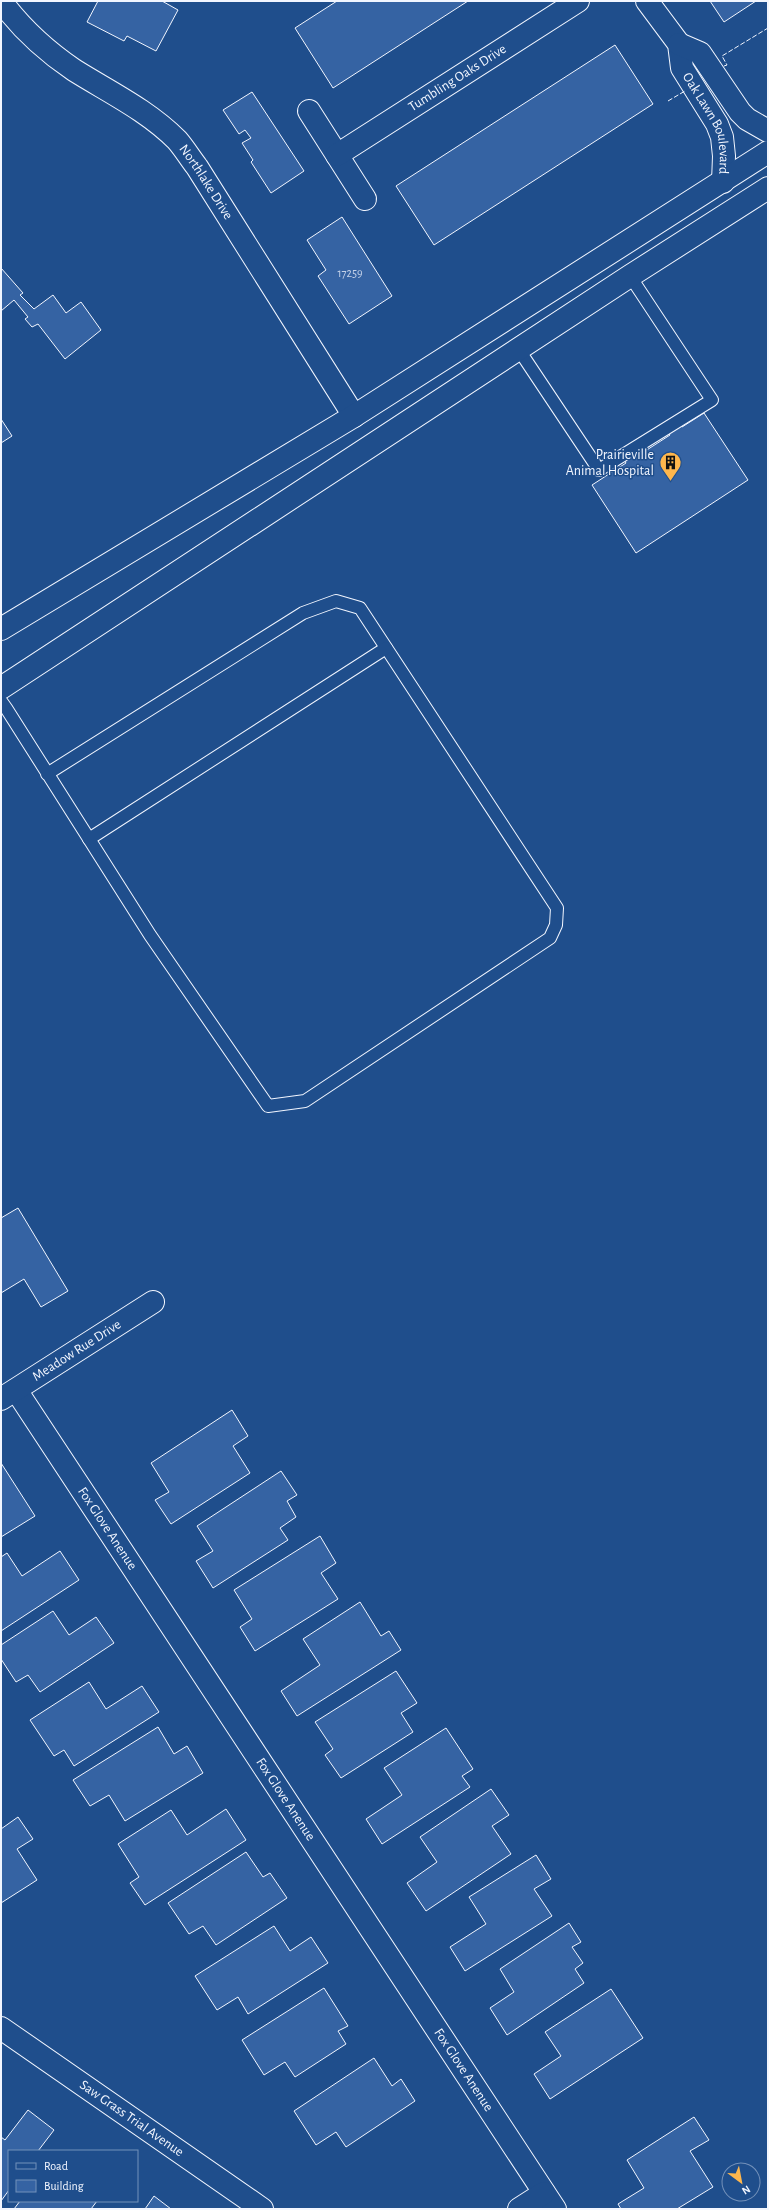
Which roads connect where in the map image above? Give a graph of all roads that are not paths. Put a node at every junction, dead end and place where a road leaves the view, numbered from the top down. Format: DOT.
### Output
graph roads {
  1 [pos="1,1"];
  2 [pos="578,1"];
  3 [pos="647,1"];
  4 [pos="679,44"];
  5 [pos="734,105"];
  6 [pos="309,111"];
  7 [pos="713,118"];
  8 [pos="768,131"];
  9 [pos="768,152"];
  10 [pos="337,155"];
  11 [pos="723,182"];
  12 [pos="768,188"];
  13 [pos="365,199"];
  14 [pos="630,276"];
  15 [pos="519,350"];
  16 [pos="354,416"];
  17 [pos="1,629"];
  18 [pos="386,648"];
  19 [pos="1,688"];
  20 [pos="1,701"];
  21 [pos="47,774"];
  22 [pos="89,839"];
  23 [pos="153,1302"];
  24 [pos="8,1395"];
  25 [pos="1,2028"];
  26 [pos="549,2201"];
  27 [pos="262,2209"];
  28 [pos="519,2209"];
  1 -- 16 [label="street, Northlake Drive"];
  2 -- 10 [label="street, Tumbling Oaks Drive"];
  3 -- 4 [label="street, Oak Lawn Boulevard"];
  4 -- 5 [label="street, Oak Lawn Boulevard"];
  4 -- 7 [label="street, Oak Lawn Boulevard"];
  5 -- 7 [label="lane"];
  5 -- 8 [label="street, Oak Lawn Boulevard"];
  6 -- 10 [label="street"];
  7 -- 11 [label="street, Oak Lawn Boulevard"];
  9 -- 11 [label="street"];
  10 -- 13 [label="street"];
  11 -- 16 [label="street"];
  12 -- 14 [label="street"];
  14 -- 15 [label="street"];
  14 -- 15 [label="lane"];
  15 -- 19 [label="street"];
  16 -- 17 [label="street"];
  18 -- 21 [label="lane"];
  18 -- 22 [label="lane"];
  18 -- 22 [label="lane"];
  20 -- 21 [label="lane"];
  21 -- 22 [label="lane"];
  23 -- 24 [label="street, Meadow Rue Drive"];
  24 -- 26 [label="street, Fox Glove Anenue"];
  25 -- 27 [label="street, Saw Grass Trial Avenue"];
  26 -- 28 [label="street"];
}
